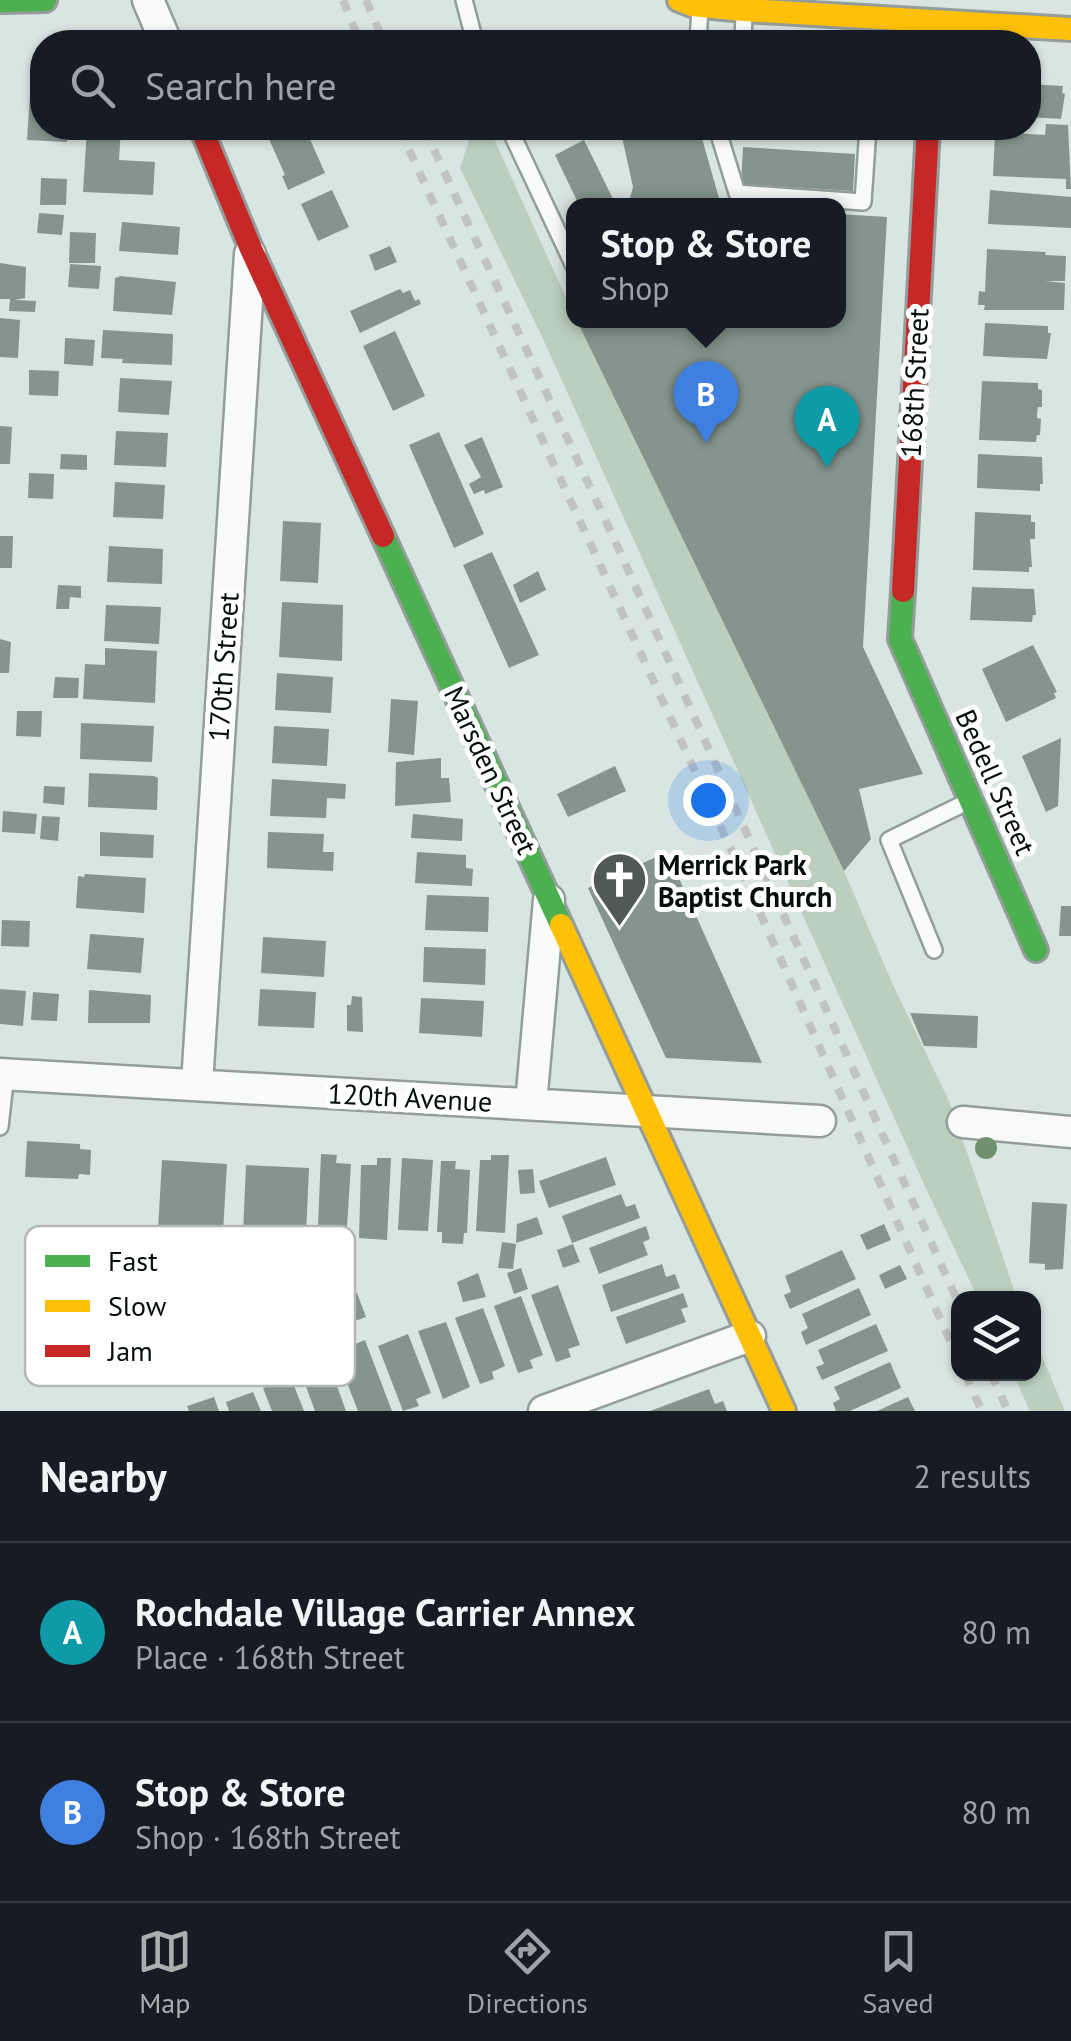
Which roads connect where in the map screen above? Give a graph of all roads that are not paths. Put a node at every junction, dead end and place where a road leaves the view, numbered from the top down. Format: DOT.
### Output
graph roads {
  1 [pos="44,0"];
  2 [pos="148,0"];
  3 [pos="464,0"];
  4 [pos="0,1"];
  5 [pos="690,2"];
  6 [pos="744,10"];
  7 [pos="934,21"];
  8 [pos="1071,29"];
  9 [pos="161,30"];
  10 [pos="472,30"];
  11 [pos="696,30"];
  12 [pos="743,30"];
  13 [pos="206,140"];
  14 [pos="515,140"];
  15 [pos="721,140"];
  16 [pos="867,140"];
  17 [pos="927,140"];
  18 [pos="807,198"];
  19 [pos="846,201"];
  20 [pos="250,249"];
  21 [pos="566,249"];
  22 [pos="900,639"];
  23 [pos="971,800"];
  24 [pos="549,897"];
  25 [pos="934,950"];
  26 [pos="1036,950"];
  27 [pos="3,1074"];
  28 [pos="197,1084"];
  29 [pos="531,1104"];
  30 [pos="648,1111"];
  31 [pos="820,1121"];
  32 [pos="963,1122"];
  33 [pos="0,1128"];
  34 [pos="1071,1132"];
  35 [pos="750,1336"];
  36 [pos="544,1411"];
  37 [pos="784,1411"];
  1 -- 4 [label="street"];
  2 -- 9 [label="street"];
  3 -- 10 [label="lane"];
  5 -- 6 [label="street"];
  5 -- 11 [label="lane"];
  6 -- 7 [label="street"];
  6 -- 12 [label="lane"];
  7 -- 8 [label="street"];
  13 -- 20 [label="street, Marsden Street"];
  14 -- 21 [label="lane"];
  15 -- 18 [label="lane"];
  16 -- 19 [label="lane"];
  17 -- 22 [label="street, 168th Street"];
  20 -- 24 [label="street, Marsden Street"];
  20 -- 28 [label="street, 170th Street"];
  22 -- 23 [label="street, Bedell Street"];
  23 -- 25 [label="lane"];
  23 -- 26 [label="street, Bedell Street"];
  24 -- 29 [label="street"];
  24 -- 30 [label="street, Marsden Street"];
  27 -- 28 [label="street, 120th Avenue"];
  27 -- 33 [label="lane"];
  28 -- 29 [label="street, 120th Avenue"];
  29 -- 30 [label="street, 120th Avenue"];
  30 -- 31 [label="street, 120th Avenue"];
  30 -- 35 [label="street, Marsden Street"];
  32 -- 34 [label="street"];
  35 -- 36 [label="street"];
  35 -- 37 [label="street, Marsden Street"];
}
